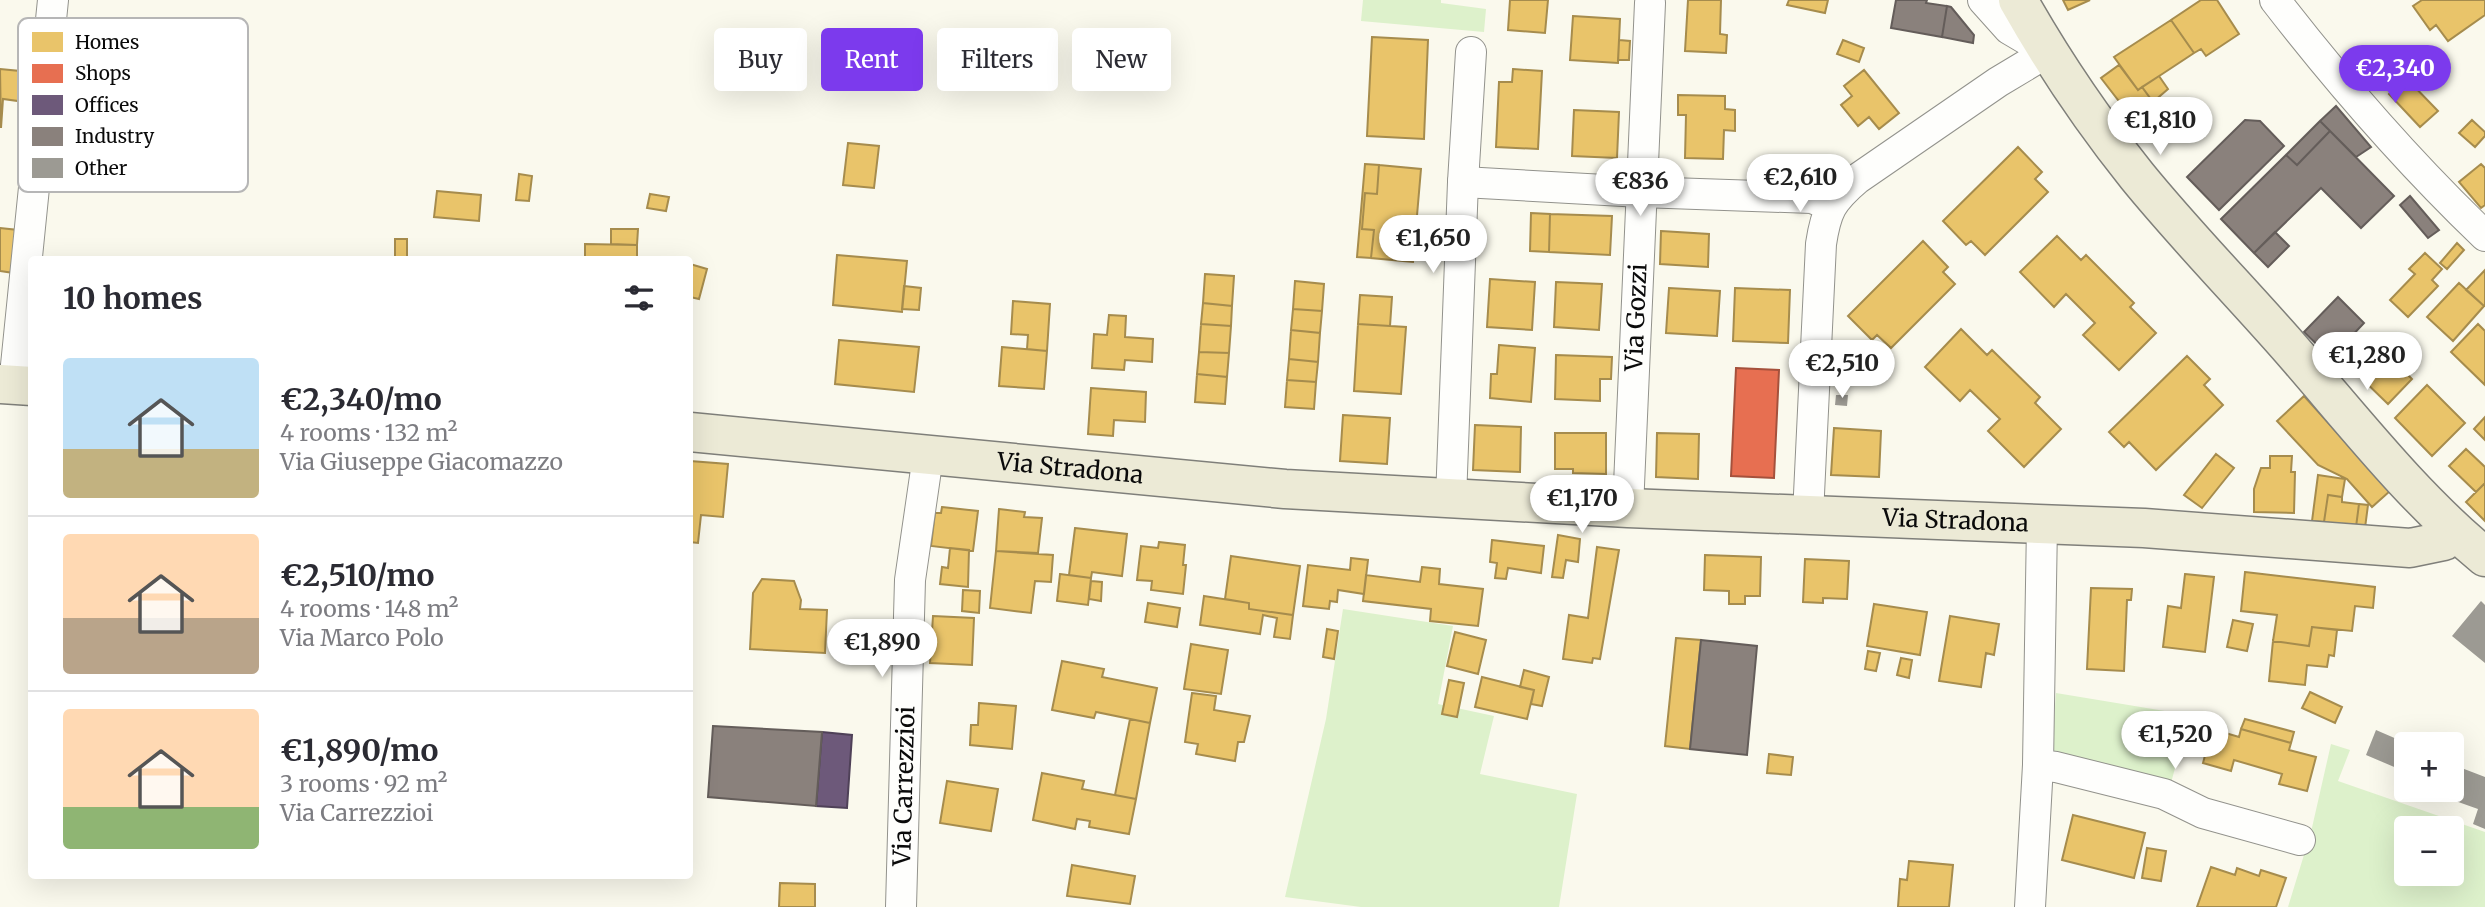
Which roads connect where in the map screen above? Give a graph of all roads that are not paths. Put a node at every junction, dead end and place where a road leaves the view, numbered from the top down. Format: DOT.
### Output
graph roads {
  1 [pos="52,0"];
  2 [pos="1983,0"];
  3 [pos="2018,0"];
  4 [pos="2275,0"];
  5 [pos="1650,3"];
  6 [pos="50,18"];
  7 [pos="1471,52"];
  8 [pos="2048,52"];
  9 [pos="1462,182"];
  10 [pos="34,192"];
  11 [pos="1642,192"];
  12 [pos="1831,206"];
  13 [pos="2485,236"];
  14 [pos="15,385"];
  15 [pos="693,432"];
  16 [pos="928,456"];
  17 [pos="1451,499"];
  18 [pos="1628,508"];
  19 [pos="1808,515"];
  20 [pos="2042,524"];
  21 [pos="2454,531"];
  22 [pos="2485,556"];
  23 [pos="2038,765"];
  24 [pos="2300,840"];
  25 [pos="901,907"];
  26 [pos="2030,907"];
  1 -- 6 [label="street"];
  2 -- 8 [label="street"];
  3 -- 8 [label="main road"];
  4 -- 13 [label="street"];
  5 -- 11 [label="street, Via Gozzi"];
  7 -- 9 [label="street"];
  8 -- 12 [label="street"];
  8 -- 21 [label="main road"];
  9 -- 11 [label="street"];
  9 -- 17 [label="street"];
  10 -- 14 [label="street"];
  11 -- 12 [label="street"];
  11 -- 18 [label="street, Via Gozzi"];
  12 -- 19 [label="street"];
  15 -- 16 [label="main road, Via Stradona"];
  16 -- 17 [label="main road, Via Stradona"];
  16 -- 25 [label="street, Via Carrezzioi"];
  17 -- 18 [label="main road, Via Stradona"];
  18 -- 19 [label="main road, Via Stradona"];
  19 -- 20 [label="main road, Via Stradona"];
  20 -- 21 [label="main road, Via Stradona"];
  20 -- 23 [label="street"];
  21 -- 22 [label="main road"];
  23 -- 24 [label="street"];
  23 -- 26 [label="street"];
}
